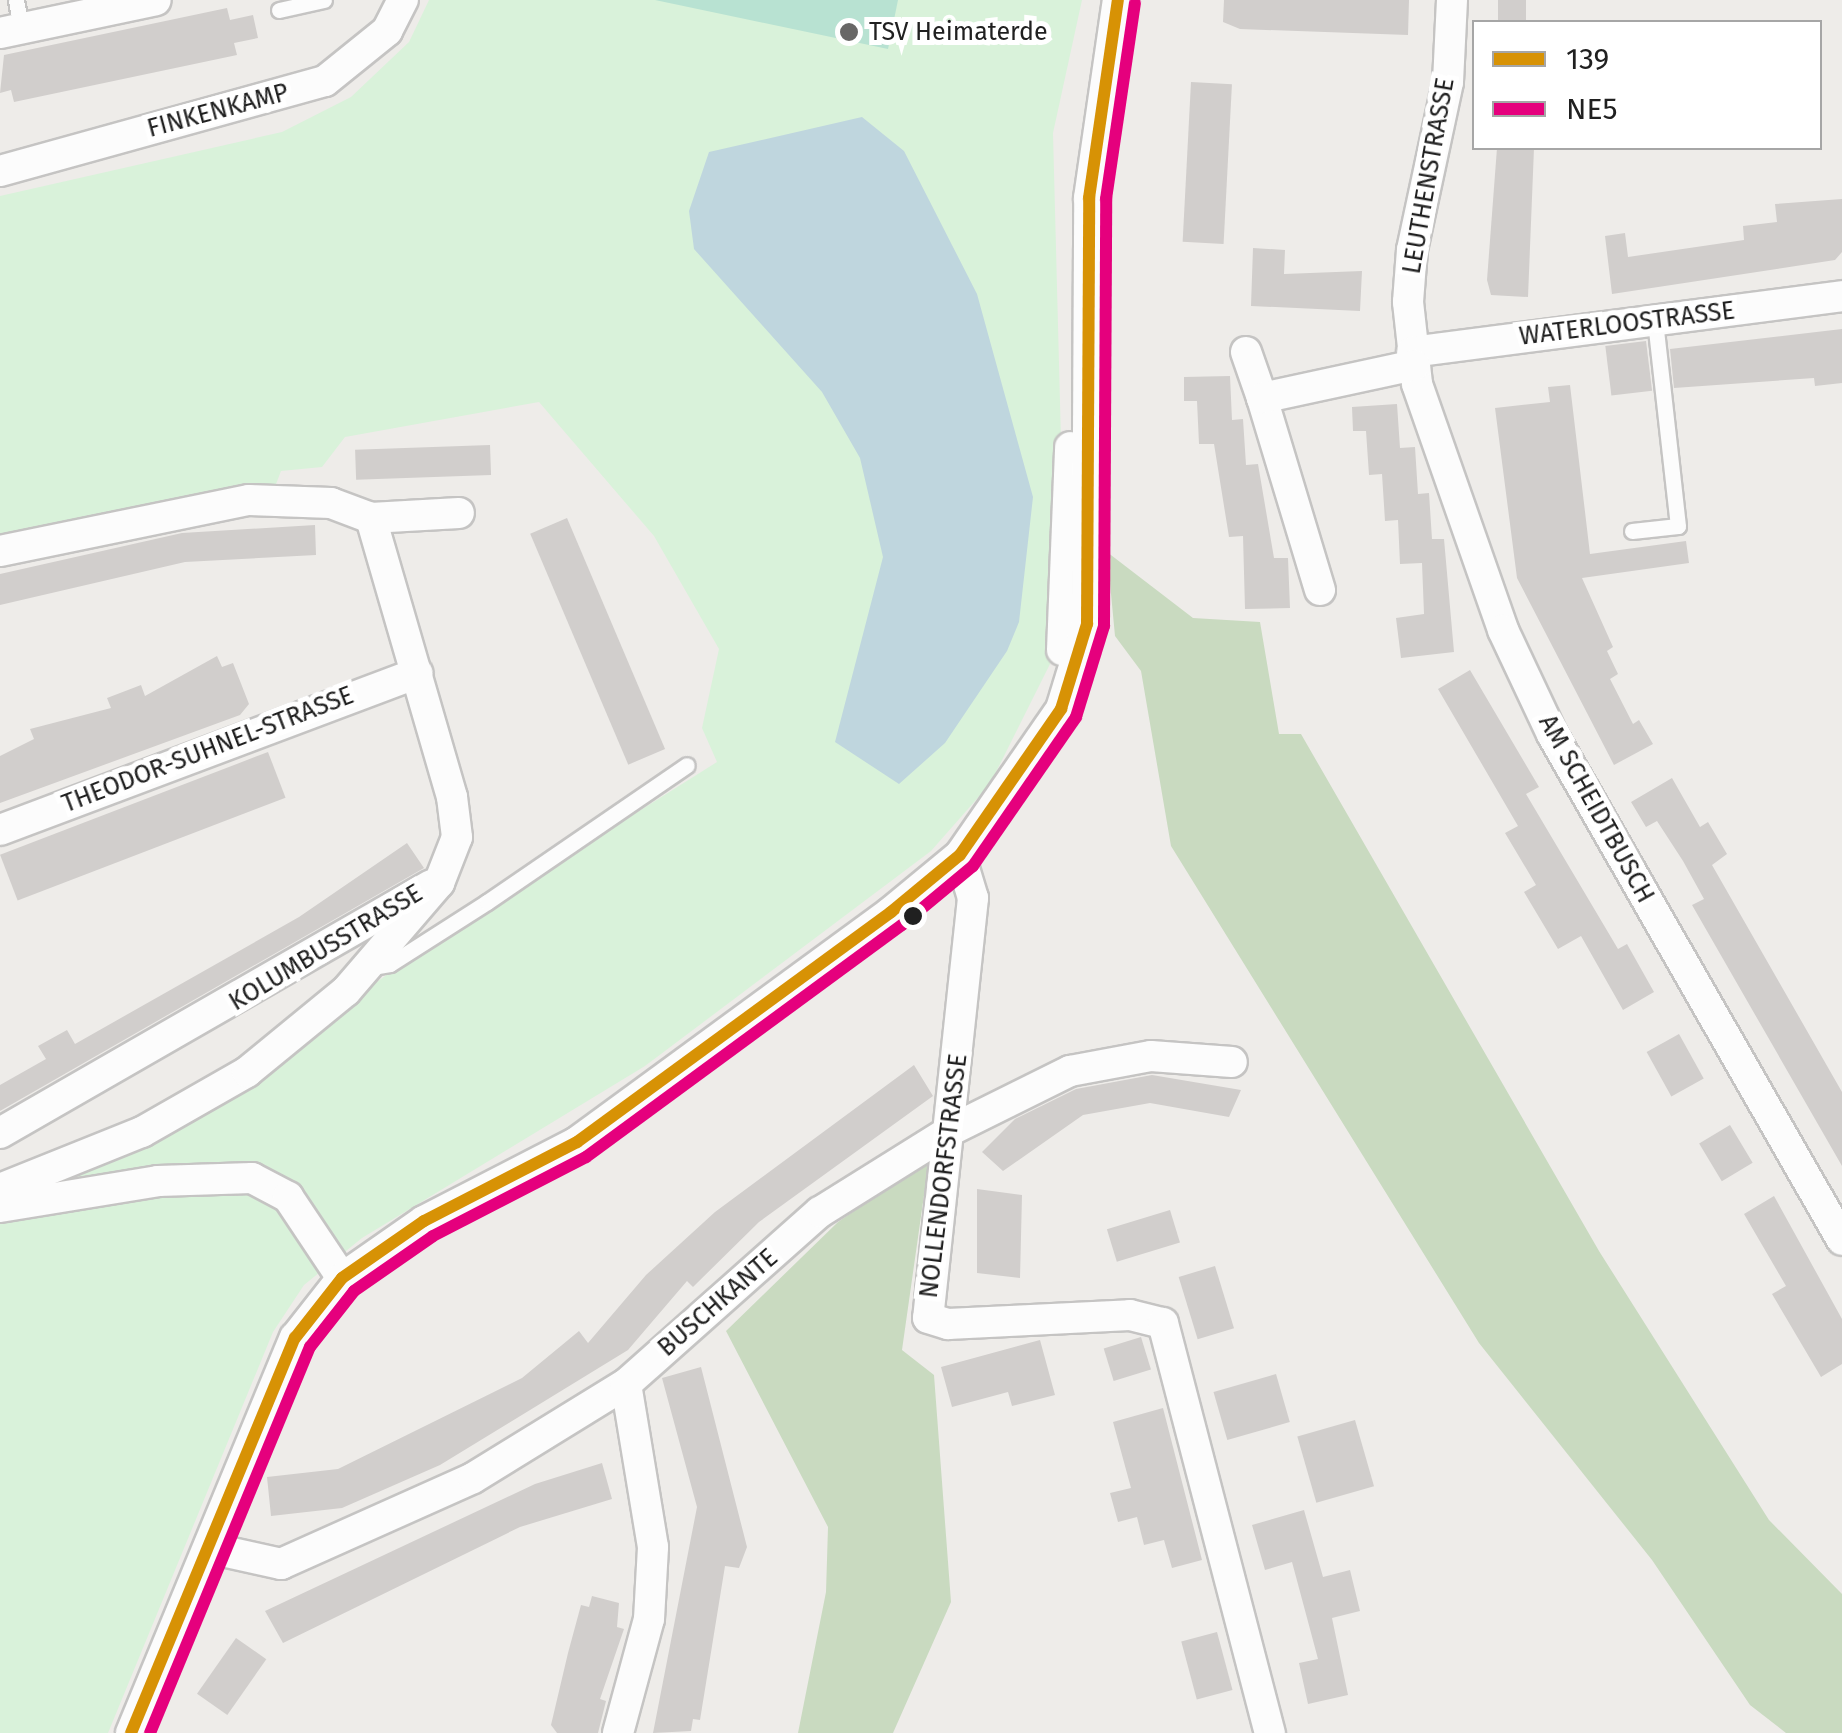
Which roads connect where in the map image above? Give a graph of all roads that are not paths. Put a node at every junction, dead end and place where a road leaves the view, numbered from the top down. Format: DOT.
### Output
graph roads {
  1 [pos="156,0"];
  2 [pos="324,0"];
  3 [pos="403,0"];
  4 [pos="1100,0"];
  5 [pos="1118,0"];
  6 [pos="1452,0"];
  7 [pos="279,10"];
  8 [pos="12,20"];
  9 [pos="0,171"];
  10 [pos="1842,296"];
  11 [pos="1655,320"];
  12 [pos="1246,352"];
  13 [pos="1413,358"];
  14 [pos="1262,398"];
  15 [pos="459,513"];
  16 [pos="371,518"];
  17 [pos="1632,531"];
  18 [pos="0,551"];
  19 [pos="1320,590"];
  20 [pos="417,672"];
  21 [pos="1035,744"];
  22 [pos="687,765"];
  23 [pos="0,830"];
  24 [pos="960,854"];
  25 [pos="439,883"];
  26 [pos="368,968"];
  27 [pos="1232,1062"];
  28 [pos="953,1129"];
  29 [pos="0,1134"];
  30 [pos="0,1189"];
  31 [pos="0,1207"];
  32 [pos="1842,1240"];
  33 [pos="342,1278"];
  34 [pos="626,1384"];
  35 [pos="209,1548"];
  36 [pos="131,1733"];
  37 [pos="618,1733"];
  38 [pos="1270,1733"];
  1 -- 8 [label="street"];
  2 -- 7 [label="lane"];
  3 -- 9 [label="street, FINKENKAMP"];
  4 -- 21 [label="street"];
  5 -- 21 [label="street"];
  6 -- 13 [label="street, LEUTHENSTRASSE"];
  10 -- 11 [label="street, WATERLOOSTRASSE"];
  11 -- 13 [label="street, WATERLOOSTRASSE"];
  11 -- 17 [label="lane"];
  12 -- 14 [label="street"];
  13 -- 14 [label="street, WATERLOOSTRASSE"];
  13 -- 32 [label="street, AM SCHEIDTBUSCH"];
  14 -- 19 [label="street"];
  15 -- 16 [label="street"];
  16 -- 18 [label="street"];
  16 -- 20 [label="street"];
  20 -- 23 [label="street, THEODOR-SUHNEL-STRASSE"];
  20 -- 25 [label="street"];
  21 -- 24 [label="street"];
  22 -- 26 [label="lane"];
  24 -- 28 [label="street, NOLLENDORFSTRASSE"];
  24 -- 33 [label="street"];
  25 -- 26 [label="street, KOLUMBUSSTRASSE"];
  25 -- 29 [label="street, KOLUMBUSSTRASSE"];
  26 -- 30 [label="street, KOLUMBUSSTRASSE"];
  27 -- 28 [label="street, BUSCHKANTE"];
  28 -- 34 [label="street, BUSCHKANTE"];
  28 -- 38 [label="street, NOLLENDORFSTRASSE"];
  31 -- 33 [label="street"];
  33 -- 35 [label="street"];
  34 -- 35 [label="street, BUSCHKANTE"];
  34 -- 37 [label="street"];
  35 -- 36 [label="street"];
}
